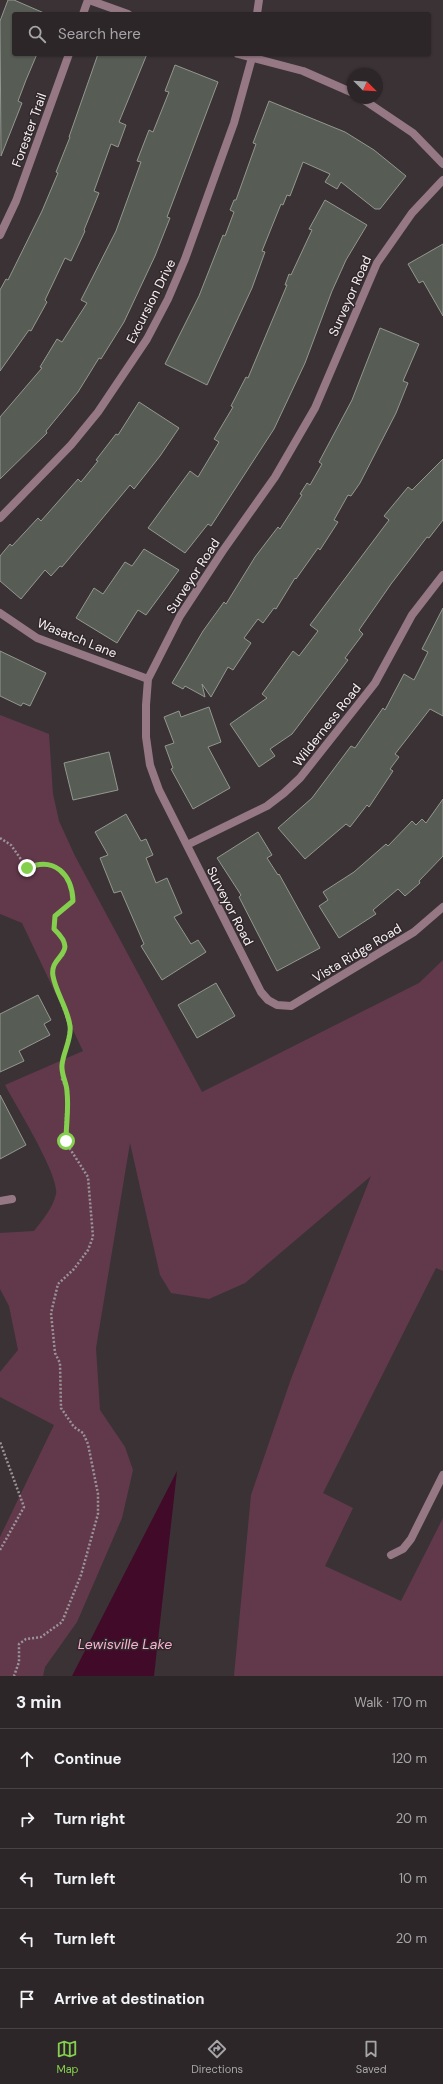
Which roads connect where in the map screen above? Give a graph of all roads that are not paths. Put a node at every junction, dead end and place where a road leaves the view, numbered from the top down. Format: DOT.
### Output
graph roads {
  1 [pos="88,0"];
  2 [pos="259,0"];
  3 [pos="84,12"];
  4 [pos="122,12"];
  5 [pos="257,12"];
  6 [pos="68,56"];
  7 [pos="252,56"];
  8 [pos="347,90"];
  9 [pos="370,104"];
  10 [pos="443,164"];
  11 [pos="443,180"];
  12 [pos="0,235"];
  13 [pos="0,518"];
  14 [pos="443,575"];
  15 [pos="0,613"];
  16 [pos="148,679"];
  17 [pos="186,845"];
  18 [pos="443,907"];
  19 [pos="277,1005"];
  20 [pos="12,1199"];
  21 [pos="0,1201"];
  22 [pos="443,1475"];
  23 [pos="391,1555"];
  1 -- 3 [label="street"];
  1 -- 4 [label="street"];
  2 -- 5 [label="street"];
  6 -- 12 [label="street, Forester Trail"];
  7 -- 8 [label="street"];
  7 -- 13 [label="street, Excursion Drive"];
  9 -- 10 [label="street"];
  11 -- 16 [label="street, Surveyor Road"];
  14 -- 17 [label="street, Wilderness Road"];
  15 -- 16 [label="street, Wasatch Lane"];
  16 -- 17 [label="street, Surveyor Road"];
  17 -- 19 [label="street, Surveyor Road"];
  18 -- 19 [label="street, Vista Ridge Road"];
  20 -- 21 [label="street"];
  22 -- 23 [label="street"];
}
